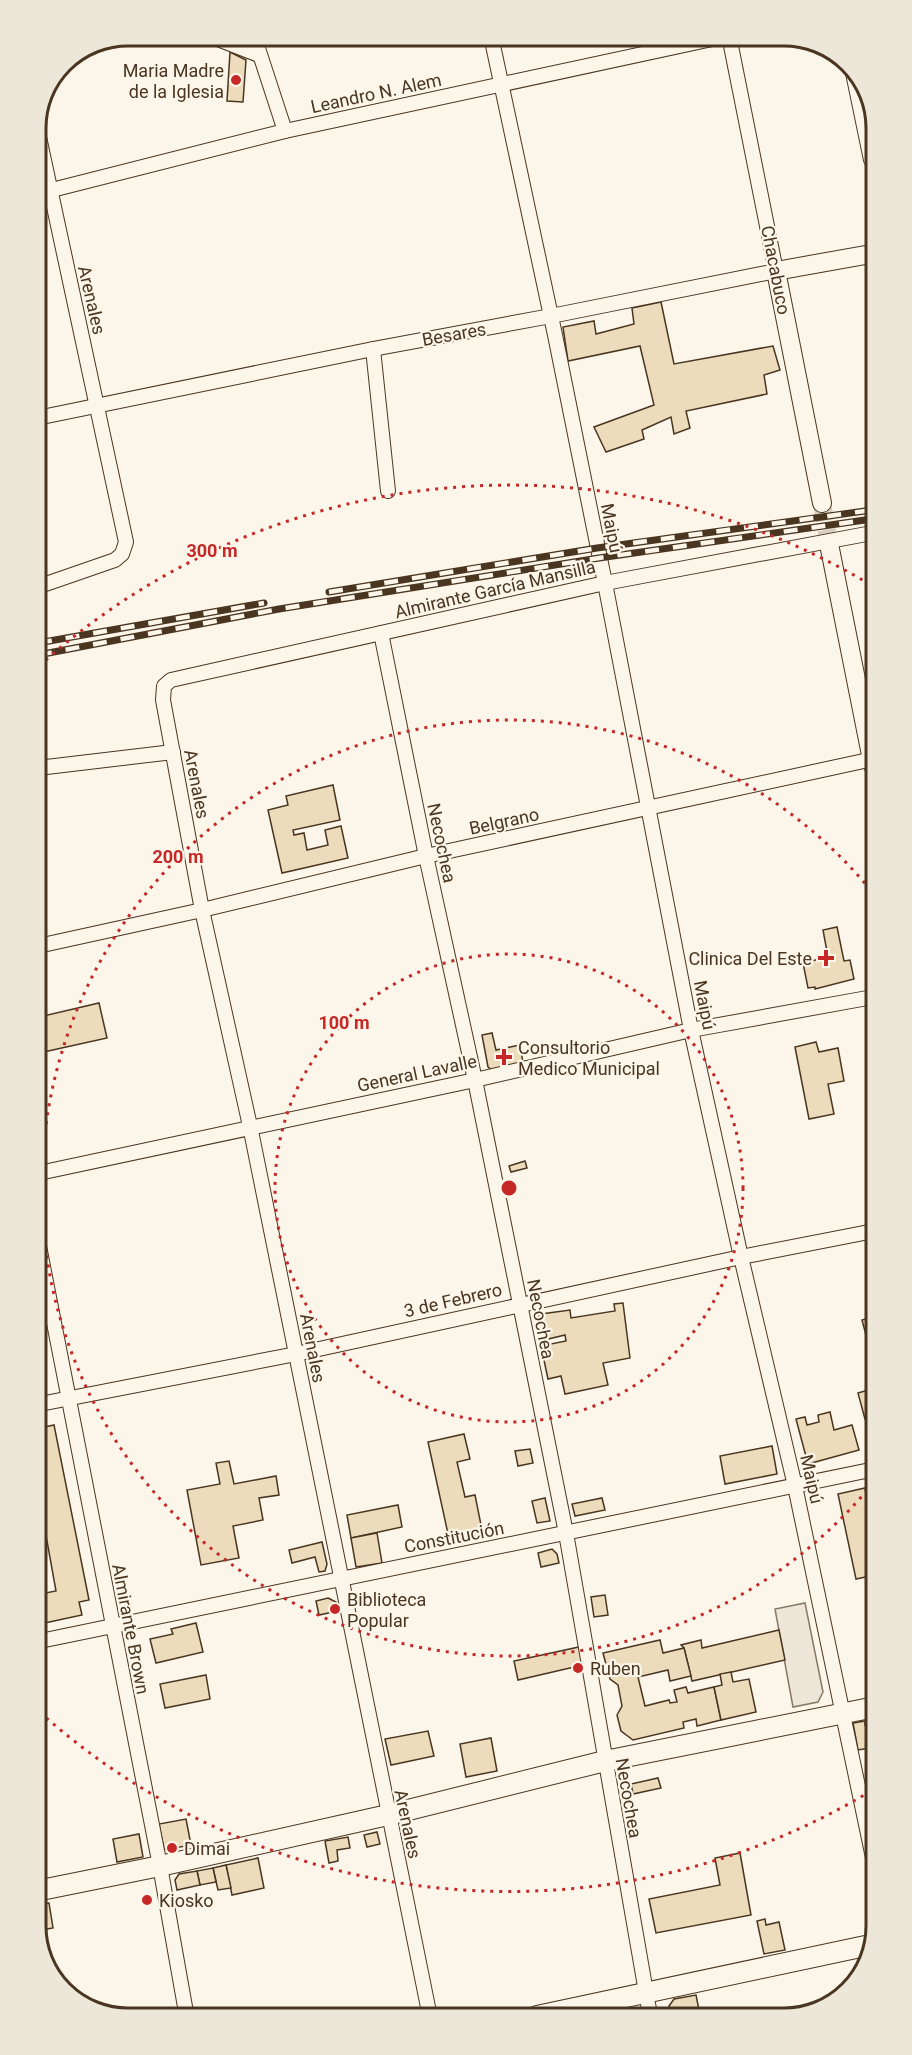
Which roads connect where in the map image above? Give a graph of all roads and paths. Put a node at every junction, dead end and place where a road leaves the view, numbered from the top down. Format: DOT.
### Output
graph roads {
  1 [pos="241,46"];
  2 [pos="257,46"];
  3 [pos="493,47"];
  4 [pos="676,47"];
  5 [pos="729,47"];
  6 [pos="259,55"];
  7 [pos="501,84"];
  8 [pos="857,92"];
  9 [pos="285,131"];
  10 [pos="866,136"];
  11 [pos="47,191"];
  12 [pos="47,207"];
  13 [pos="866,255"];
  14 [pos="776,271"];
  15 [pos="551,316"];
  16 [pos="373,349"];
  17 [pos="98,406"];
  18 [pos="47,416"];
  19 [pos="388,491"];
  20 [pos="822,503"];
  21 [pos="866,535"];
  22 [pos="833,544"];
  23 [pos="605,583"];
  24 [pos="47,584"];
  25 [pos="381,633"];
  26 [pos="164,686"];
  27 [pos="866,731"];
  28 [pos="173,752"];
  29 [pos="866,762"];
  30 [pos="47,767"];
  31 [pos="647,809"];
  32 [pos="426,856"];
  33 [pos="202,910"];
  34 [pos="47,944"];
  35 [pos="866,998"];
  36 [pos="691,1030"];
  37 [pos="476,1080"];
  38 [pos="250,1126"];
  39 [pos="46,1171"];
  40 [pos="866,1233"];
  41 [pos="741,1257"];
  42 [pos="46,1285"];
  43 [pos="520,1304"];
  44 [pos="296,1354"];
  45 [pos="68,1398"];
  46 [pos="46,1403"];
  47 [pos="866,1471"];
  48 [pos="795,1486"];
  49 [pos="566,1533"];
  50 [pos="341,1578"];
  51 [pos="112,1626"];
  52 [pos="46,1640"];
  53 [pos="866,1709"];
  54 [pos="843,1714"];
  55 [pos="605,1761"];
  56 [pos="388,1815"];
  57 [pos="866,1824"];
  58 [pos="160,1866"];
  59 [pos="46,1889"];
  60 [pos="863,1947"];
  61 [pos="645,1992"];
  62 [pos="186,2008"];
  63 [pos="428,2008"];
  64 [pos="573,2008"];
  65 [pos="648,2008"];
  1 -- 6 [label="street"];
  2 -- 6 [label="street"];
  3 -- 7 [label="street, Maipú"];
  4 -- 7 [label="street, Leandro N. Alem"];
  5 -- 14 [label="street, Chacabuco"];
  6 -- 9 [label="street"];
  7 -- 9 [label="street, Leandro N. Alem"];
  7 -- 15 [label="street, Maipú"];
  8 -- 10 [label="street"];
  9 -- 11 [label="street, Leandro N. Alem"];
  12 -- 17 [label="street, Arenales"];
  13 -- 14 [label="street, Besares"];
  14 -- 15 [label="street, Besares"];
  14 -- 20 [label="street, Chacabuco"];
  15 -- 16 [label="street, Besares"];
  15 -- 23 [label="street, Maipú"];
  16 -- 17 [label="street, Besares"];
  16 -- 19 [label="street"];
  17 -- 18 [label="street, Besares"];
  17 -- 24 [label="street, Arenales"];
  21 -- 22 [label="street, Almirante García Mansilla"];
  22 -- 23 [label="street, Almirante García Mansilla"];
  22 -- 27 [label="street"];
  23 -- 25 [label="street, Almirante García Mansilla"];
  23 -- 31 [label="street, Maipú"];
  25 -- 26 [label="street, Almirante García Mansilla"];
  25 -- 32 [label="street, Necochea"];
  26 -- 28 [label="street, Arenales"];
  28 -- 30 [label="street"];
  28 -- 33 [label="street, Arenales"];
  29 -- 31 [label="street, Belgrano"];
  31 -- 32 [label="street, Belgrano"];
  31 -- 36 [label="street, Maipú"];
  32 -- 33 [label="street, Belgrano"];
  32 -- 37 [label="street, Necochea"];
  33 -- 34 [label="street, Belgrano"];
  33 -- 38 [label="street, Arenales"];
  35 -- 36 [label="street, General Lavalle"];
  36 -- 37 [label="street, General Lavalle"];
  36 -- 41 [label="street, Maipú"];
  37 -- 38 [label="street, General Lavalle"];
  37 -- 43 [label="street, Necochea"];
  38 -- 39 [label="street, General Lavalle"];
  38 -- 44 [label="street, Arenales"];
  40 -- 41 [label="street, 3 de Febrero"];
  41 -- 43 [label="street, 3 de Febrero"];
  41 -- 48 [label="street, Maipú"];
  42 -- 45 [label="street, Almirante Brown"];
  43 -- 44 [label="street, 3 de Febrero"];
  43 -- 49 [label="street, Necochea"];
  44 -- 45 [label="street, 3 de Febrero"];
  44 -- 50 [label="street, Arenales"];
  45 -- 46 [label="street, 3 de Febrero"];
  45 -- 51 [label="street, Almirante Brown"];
  47 -- 48 [label="street, Constitución"];
  48 -- 49 [label="street, Constitución"];
  48 -- 54 [label="street, Maipú"];
  49 -- 50 [label="street, Constitución"];
  49 -- 55 [label="street, Necochea"];
  50 -- 51 [label="street, Constitución"];
  50 -- 56 [label="street, Arenales"];
  51 -- 52 [label="street, Constitución"];
  51 -- 58 [label="street, Almirante Brown"];
  53 -- 54 [label="main road"];
  54 -- 55 [label="main road"];
  54 -- 57 [label="street, Maipú"];
  55 -- 56 [label="main road"];
  55 -- 61 [label="street, Necochea"];
  56 -- 58 [label="main road"];
  56 -- 63 [label="street, Arenales"];
  58 -- 59 [label="main road"];
  58 -- 62 [label="street, Almirante Brown"];
  60 -- 61 [label="main road"];
  61 -- 64 [label="main road"];
  61 -- 65 [label="street, Necochea"];
}
